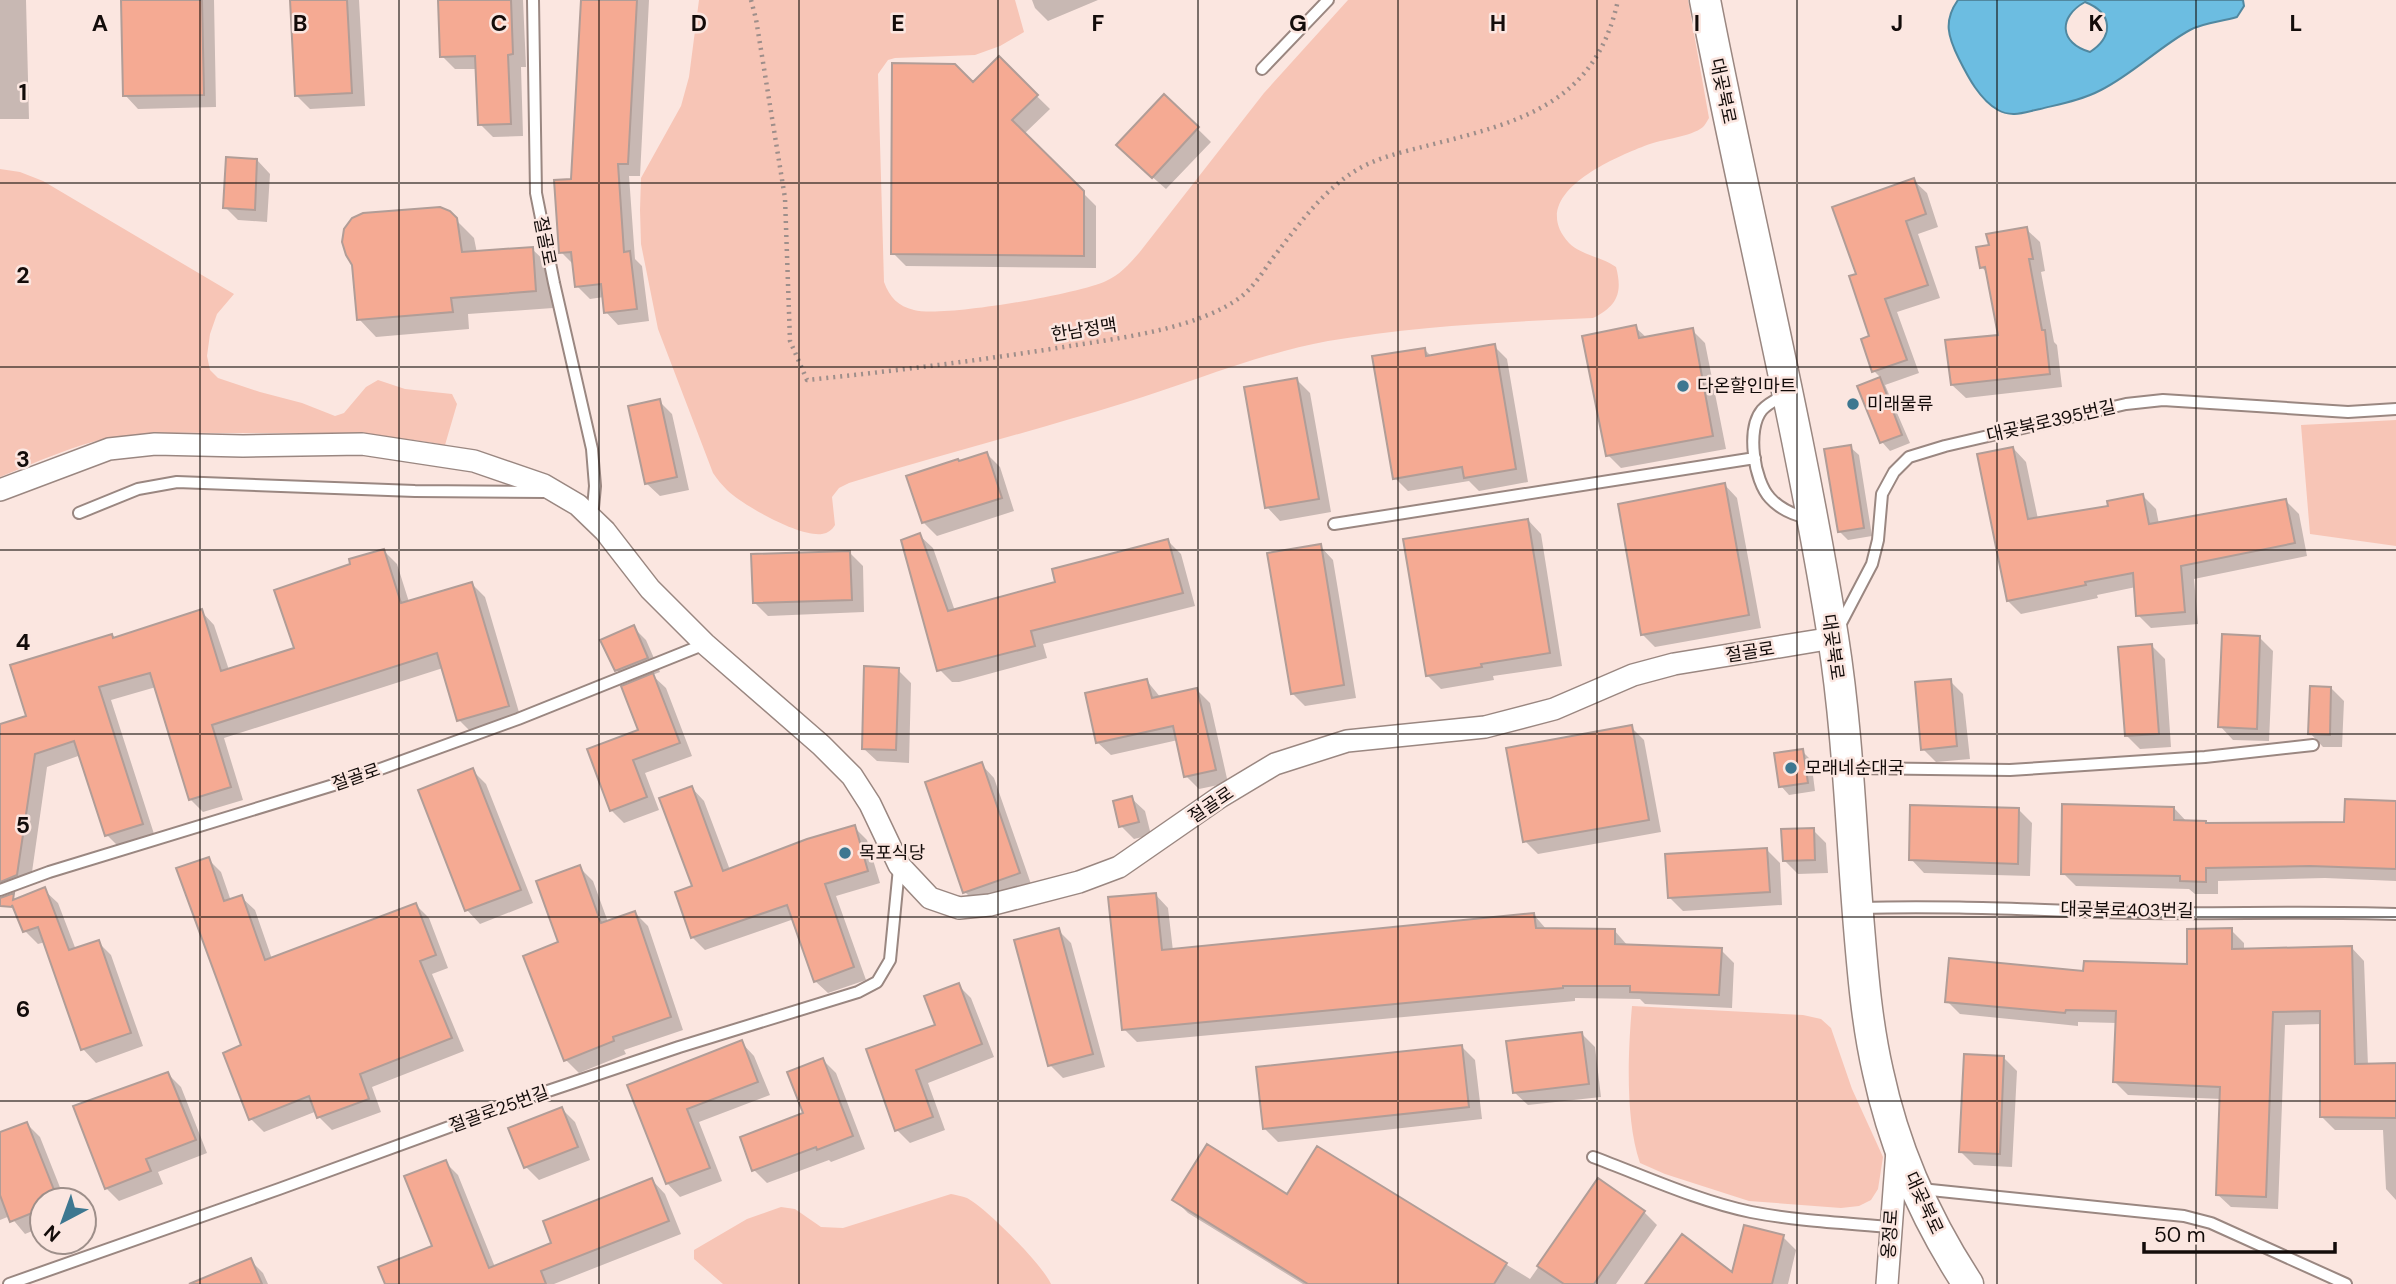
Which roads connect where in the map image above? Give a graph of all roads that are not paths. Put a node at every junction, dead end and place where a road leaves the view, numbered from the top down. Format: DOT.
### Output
graph roads {
  1 [pos="533,0"];
  2 [pos="1328,0"];
  3 [pos="1705,0"];
  4 [pos="1262,69"];
  5 [pos="1787,393"];
  6 [pos="2396,409"];
  7 [pos="1755,458"];
  8 [pos="0,490"];
  9 [pos="555,492"];
  10 [pos="79,513"];
  11 [pos="592,519"];
  12 [pos="1811,519"];
  13 [pos="1334,524"];
  14 [pos="1833,638"];
  15 [pos="705,644"];
  16 [pos="2313,745"];
  17 [pos="1846,768"];
  18 [pos="899,865"];
  19 [pos="0,890"];
  20 [pos="1857,908"];
  21 [pos="2396,914"];
  22 [pos="1898,1142"];
  23 [pos="1593,1157"];
  24 [pos="1915,1189"];
  25 [pos="1890,1227"];
  26 [pos="9,1284"];
  27 [pos="1887,1284"];
  28 [pos="1968,1284"];
  29 [pos="2346,1284"];
  1 -- 11 [label="lane, 절골로"];
  2 -- 4 [label="lane"];
  3 -- 5 [label="street, 대곶북로"];
  5 -- 7 [label="lane"];
  5 -- 12 [label="street, 대곶북로"];
  6 -- 14 [label="lane, 대곶북로395번길"];
  7 -- 12 [label="lane"];
  7 -- 13 [label="lane"];
  8 -- 9 [label="street, 절골로"];
  9 -- 10 [label="lane"];
  9 -- 11 [label="street, 절골로"];
  11 -- 15 [label="street, 절골로"];
  12 -- 14 [label="street, 대곶북로"];
  14 -- 17 [label="street, 대곶북로"];
  14 -- 18 [label="street, 절골로"];
  15 -- 18 [label="street, 절골로"];
  15 -- 19 [label="lane, 절골로"];
  16 -- 17 [label="lane"];
  17 -- 20 [label="street, 대곶북로"];
  18 -- 26 [label="lane, 절골로25번길"];
  20 -- 21 [label="lane, 대곶북로403번길"];
  20 -- 22 [label="street, 대곶북로"];
  22 -- 24 [label="street, 대곶북로"];
  22 -- 25 [label="street, 옹정로"];
  23 -- 25 [label="lane"];
  24 -- 28 [label="street, 대곶북로"];
  24 -- 29 [label="lane"];
  25 -- 27 [label="street, 옹정로"];
}
